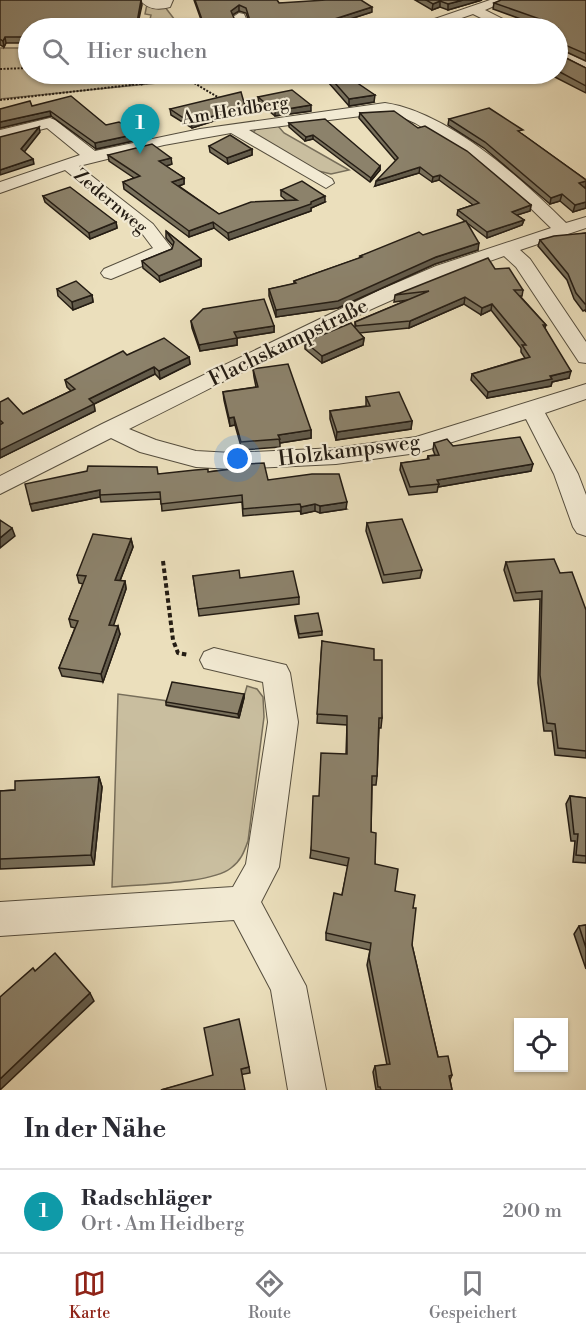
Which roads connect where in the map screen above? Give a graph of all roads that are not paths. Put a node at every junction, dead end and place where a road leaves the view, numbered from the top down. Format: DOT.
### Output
graph roads {
  1 [pos="146,0"];
  2 [pos="167,0"];
  3 [pos="502,0"];
  4 [pos="474,10"];
  5 [pos="451,18"];
  6 [pos="490,18"];
  7 [pos="568,58"];
  8 [pos="586,68"];
  9 [pos="428,108"];
  10 [pos="410,112"];
  11 [pos="234,128"];
  12 [pos="0,135"];
  13 [pos="92,157"];
  14 [pos="67,164"];
  15 [pos="326,183"];
  16 [pos="0,188"];
  17 [pos="586,222"];
  18 [pos="562,230"];
  19 [pos="506,247"];
  20 [pos="111,273"];
  21 [pos="586,357"];
  22 [pos="586,391"];
  23 [pos="532,410"];
  24 [pos="110,429"];
  25 [pos="576,474"];
  26 [pos="0,486"];
  27 [pos="586,527"];
  28 [pos="214,660"];
  29 [pos="243,903"];
  30 [pos="0,919"];
  31 [pos="307,1090"];
  1 -- 2 [label="street"];
  3 -- 4 [label="street"];
  4 -- 5 [label="street"];
  4 -- 6 [label="street"];
  7 -- 8 [label="street"];
  9 -- 10 [label="street, Am Heidberg"];
  10 -- 11 [label="street, Am Heidberg"];
  10 -- 18 [label="street, Am Heidberg"];
  11 -- 13 [label="street, Am Heidberg"];
  11 -- 15 [label="street"];
  12 -- 13 [label="street"];
  13 -- 14 [label="street, Am Heidberg"];
  14 -- 16 [label="street, Am Heidberg"];
  14 -- 20 [label="street, Zedernweg"];
  17 -- 18 [label="street, Flachskampstraße"];
  18 -- 19 [label="street, Flachskampstraße"];
  19 -- 21 [label="street"];
  19 -- 24 [label="street, Flachskampstraße"];
  22 -- 23 [label="street, Holzkampsweg"];
  23 -- 24 [label="street, Holzkampsweg"];
  23 -- 25 [label="street"];
  24 -- 26 [label="street, Flachskampstraße"];
  25 -- 27 [label="street"];
  28 -- 29 [label="street"];
  29 -- 30 [label="street"];
  29 -- 31 [label="street"];
}
